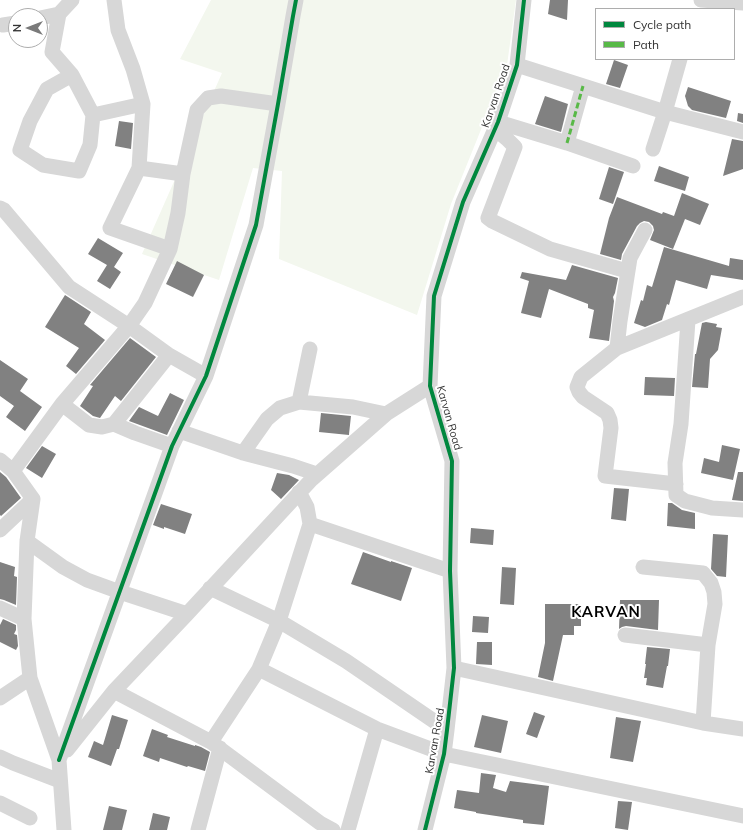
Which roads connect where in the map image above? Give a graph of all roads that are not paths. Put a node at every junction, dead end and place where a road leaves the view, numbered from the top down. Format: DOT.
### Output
graph roads {
  1 [pos="72,0"];
  2 [pos="114,0"];
  3 [pos="296,0"];
  4 [pos="524,0"];
  5 [pos="701,0"];
  6 [pos="743,3"];
  7 [pos="59,14"];
  8 [pos="48,16"];
  9 [pos="680,60"];
  10 [pos="517,65"];
  11 [pos="72,75"];
  12 [pos="583,86"];
  13 [pos="143,104"];
  14 [pos="278,104"];
  15 [pos="665,112"];
  16 [pos="93,114"];
  17 [pos="496,126"];
  18 [pos="743,132"];
  19 [pos="567,143"];
  20 [pos="653,149"];
  21 [pos="633,166"];
  22 [pos="139,168"];
  23 [pos="183,174"];
  24 [pos="0,208"];
  25 [pos="645,230"];
  26 [pos="170,249"];
  27 [pos="627,271"];
  28 [pos="743,297"];
  29 [pos="688,320"];
  30 [pos="129,326"];
  31 [pos="618,348"];
  32 [pos="310,349"];
  33 [pos="169,355"];
  34 [pos="206,376"];
  35 [pos="430,386"];
  36 [pos="299,402"];
  37 [pos="62,404"];
  38 [pos="386,414"];
  39 [pos="114,424"];
  40 [pos="179,431"];
  41 [pos="172,446"];
  42 [pos="243,453"];
  43 [pos="0,460"];
  44 [pos="13,471"];
  45 [pos="317,474"];
  46 [pos="676,484"];
  47 [pos="299,492"];
  48 [pos="33,499"];
  49 [pos="743,510"];
  50 [pos="310,524"];
  51 [pos="0,530"];
  52 [pos="27,541"];
  53 [pos="643,567"];
  54 [pos="450,571"];
  55 [pos="210,588"];
  56 [pos="120,592"];
  57 [pos="0,608"];
  58 [pos="187,614"];
  59 [pos="24,619"];
  60 [pos="279,621"];
  61 [pos="625,635"];
  62 [pos="708,645"];
  63 [pos="454,668"];
  64 [pos="259,669"];
  65 [pos="30,678"];
  66 [pos="114,691"];
  67 [pos="0,698"];
  68 [pos="703,723"];
  69 [pos="377,729"];
  70 [pos="743,729"];
  71 [pos="447,730"];
  72 [pos="216,745"];
  73 [pos="444,754"];
  74 [pos="0,757"];
  75 [pos="59,760"];
  76 [pos="60,781"];
  77 [pos="0,803"];
  78 [pos="743,816"];
  79 [pos="30,818"];
  80 [pos="64,830"];
  81 [pos="198,830"];
  82 [pos="333,830"];
  83 [pos="348,830"];
  84 [pos="425,830"];
  1 -- 7 [label="street"];
  2 -- 13 [label="street"];
  3 -- 14 [label="street"];
  4 -- 10 [label="street, Karvan Road"];
  5 -- 6 [label="street"];
  7 -- 8 [label="street"];
  7 -- 11 [label="street"];
  9 -- 15 [label="street"];
  10 -- 12 [label="street"];
  10 -- 17 [label="street, Karvan Road"];
  11 -- 16 [label="street"];
  11 -- 16 [label="street"];
  12 -- 15 [label="street"];
  12 -- 19 [label="street"];
  13 -- 16 [label="street"];
  13 -- 22 [label="street"];
  14 -- 23 [label="street"];
  14 -- 34 [label="street"];
  15 -- 18 [label="street"];
  15 -- 20 [label="street"];
  17 -- 19 [label="street"];
  17 -- 27 [label="street"];
  17 -- 35 [label="street, Karvan Road"];
  19 -- 21 [label="street"];
  22 -- 23 [label="street"];
  22 -- 26 [label="street"];
  23 -- 26 [label="street"];
  24 -- 30 [label="street"];
  25 -- 27 [label="street"];
  26 -- 30 [label="street"];
  27 -- 31 [label="street"];
  28 -- 29 [label="street"];
  29 -- 31 [label="street"];
  29 -- 46 [label="street"];
  30 -- 33 [label="street"];
  30 -- 37 [label="street"];
  31 -- 46 [label="street"];
  32 -- 36 [label="street"];
  33 -- 34 [label="street"];
  33 -- 39 [label="street"];
  34 -- 40 [label="street"];
  35 -- 38 [label="street"];
  35 -- 54 [label="street, Karvan Road"];
  36 -- 38 [label="street"];
  36 -- 42 [label="street"];
  37 -- 39 [label="street"];
  37 -- 44 [label="street"];
  38 -- 45 [label="street"];
  39 -- 41 [label="street"];
  40 -- 41 [label="street"];
  40 -- 42 [label="street"];
  41 -- 56 [label="street"];
  42 -- 45 [label="street"];
  43 -- 44 [label="street"];
  44 -- 48 [label="street"];
  45 -- 47 [label="street"];
  46 -- 49 [label="street"];
  47 -- 50 [label="street"];
  47 -- 55 [label="street"];
  48 -- 51 [label="street"];
  48 -- 52 [label="street"];
  50 -- 54 [label="street"];
  50 -- 60 [label="street"];
  52 -- 56 [label="street"];
  52 -- 59 [label="street"];
  53 -- 62 [label="street"];
  54 -- 63 [label="street, Karvan Road"];
  55 -- 58 [label="street"];
  55 -- 60 [label="street"];
  56 -- 58 [label="street"];
  56 -- 75 [label="street"];
  57 -- 59 [label="street"];
  58 -- 66 [label="street"];
  59 -- 65 [label="street"];
  60 -- 64 [label="street"];
  60 -- 71 [label="street"];
  61 -- 62 [label="street"];
  62 -- 68 [label="street"];
  63 -- 68 [label="street"];
  63 -- 71 [label="street, Karvan Road"];
  64 -- 69 [label="street"];
  64 -- 72 [label="street"];
  65 -- 67 [label="street"];
  65 -- 75 [label="street"];
  66 -- 72 [label="street"];
  66 -- 75 [label="street"];
  68 -- 70 [label="street"];
  69 -- 73 [label="street"];
  69 -- 83 [label="street"];
  71 -- 73 [label="street, Karvan Road"];
  72 -- 81 [label="street"];
  72 -- 82 [label="street"];
  73 -- 78 [label="street"];
  73 -- 84 [label="street, Karvan Road"];
  74 -- 76 [label="street"];
  75 -- 76 [label="street"];
  76 -- 80 [label="street"];
  77 -- 79 [label="street"];
}
